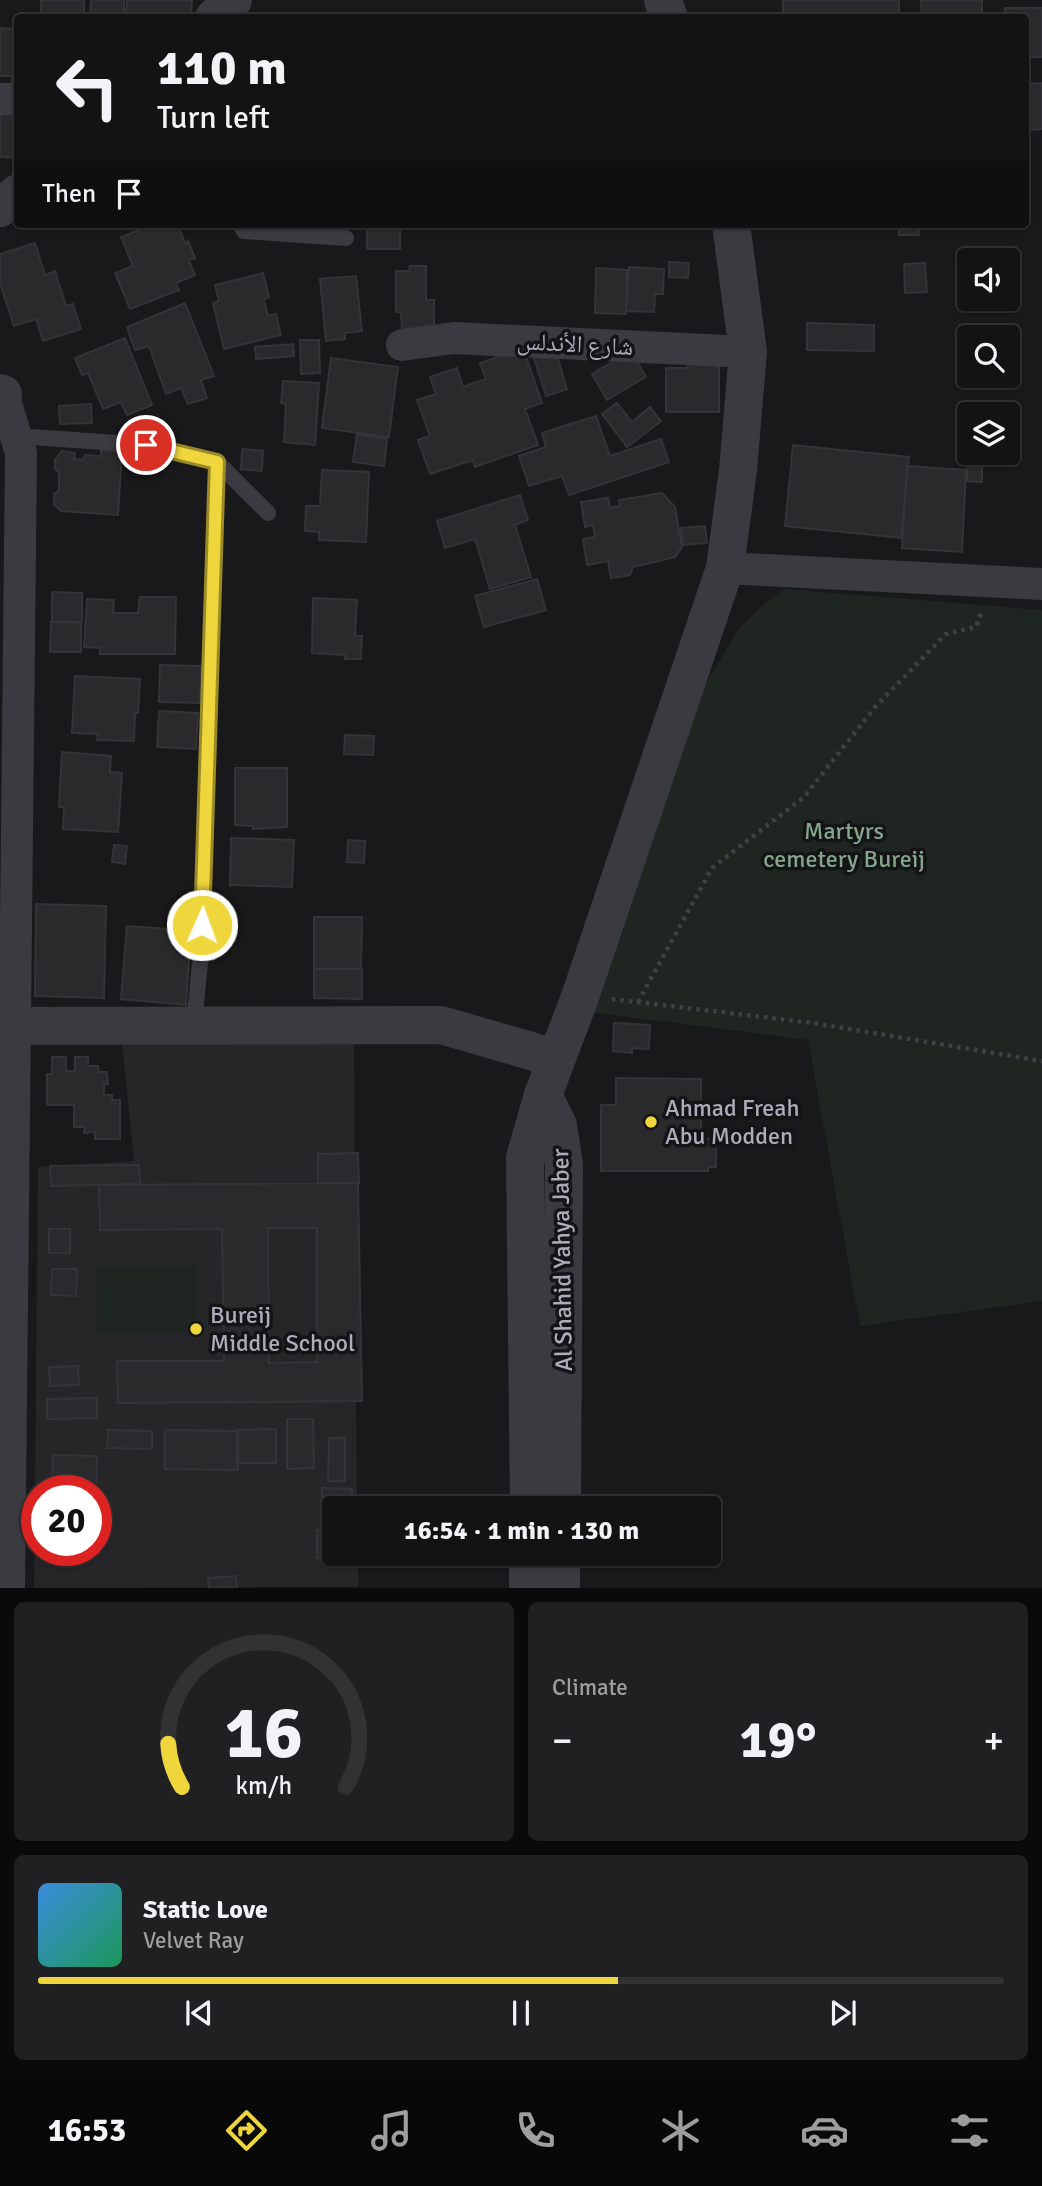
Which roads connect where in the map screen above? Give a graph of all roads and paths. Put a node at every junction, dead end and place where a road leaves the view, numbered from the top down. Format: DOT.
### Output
graph roads {
  1 [pos="233,0"];
  2 [pos="218,14"];
  3 [pos="14,196"];
  4 [pos="0,208"];
  5 [pos="242,228"];
  6 [pos="732,228"];
  7 [pos="346,238"];
  8 [pos="402,345"];
  9 [pos="748,352"];
  10 [pos="1,394"];
  11 [pos="16,436"];
  12 [pos="217,462"];
  13 [pos="268,513"];
  14 [pos="726,568"];
  15 [pos="991,581"];
  16 [pos="1042,584"];
  17 [pos="580,997"];
  18 [pos="638,1002"];
  19 [pos="194,1024"];
  20 [pos="8,1026"];
  21 [pos="555,1058"];
  22 [pos="1042,1060"];
  23 [pos="543,1095"];
  24 [pos="529,1496"];
  25 [pos="562,1496"];
  26 [pos="528,1566"];
  27 [pos="561,1566"];
  28 [pos="9,1587"];
  29 [pos="528,1587"];
  30 [pos="561,1587"];
  1 -- 2 [label="street"];
  3 -- 4 [label="street"];
  5 -- 7 [label="lane"];
  6 -- 9 [label="street"];
  8 -- 9 [label="street, شارع الأندلس"];
  9 -- 14 [label="street"];
  10 -- 11 [label="street"];
  11 -- 12 [label="lane"];
  11 -- 20 [label="street"];
  12 -- 13 [label="lane"];
  12 -- 19 [label="lane"];
  14 -- 15 [label="street"];
  14 -- 17 [label="street"];
  15 -- 16 [label="street"];
  15 -- 18 [label="path"];
  17 -- 18 [label="path"];
  17 -- 21 [label="street"];
  18 -- 22 [label="path"];
  19 -- 20 [label="street"];
  19 -- 21 [label="street"];
  20 -- 28 [label="street"];
  21 -- 23 [label="street"];
  23 -- 24 [label="street, Al Shahid Yahya Jaber"];
  23 -- 25 [label="street, Al Shahid Yahya Jaber"];
  26 -- 29 [label="street"];
  27 -- 30 [label="street"];
}
